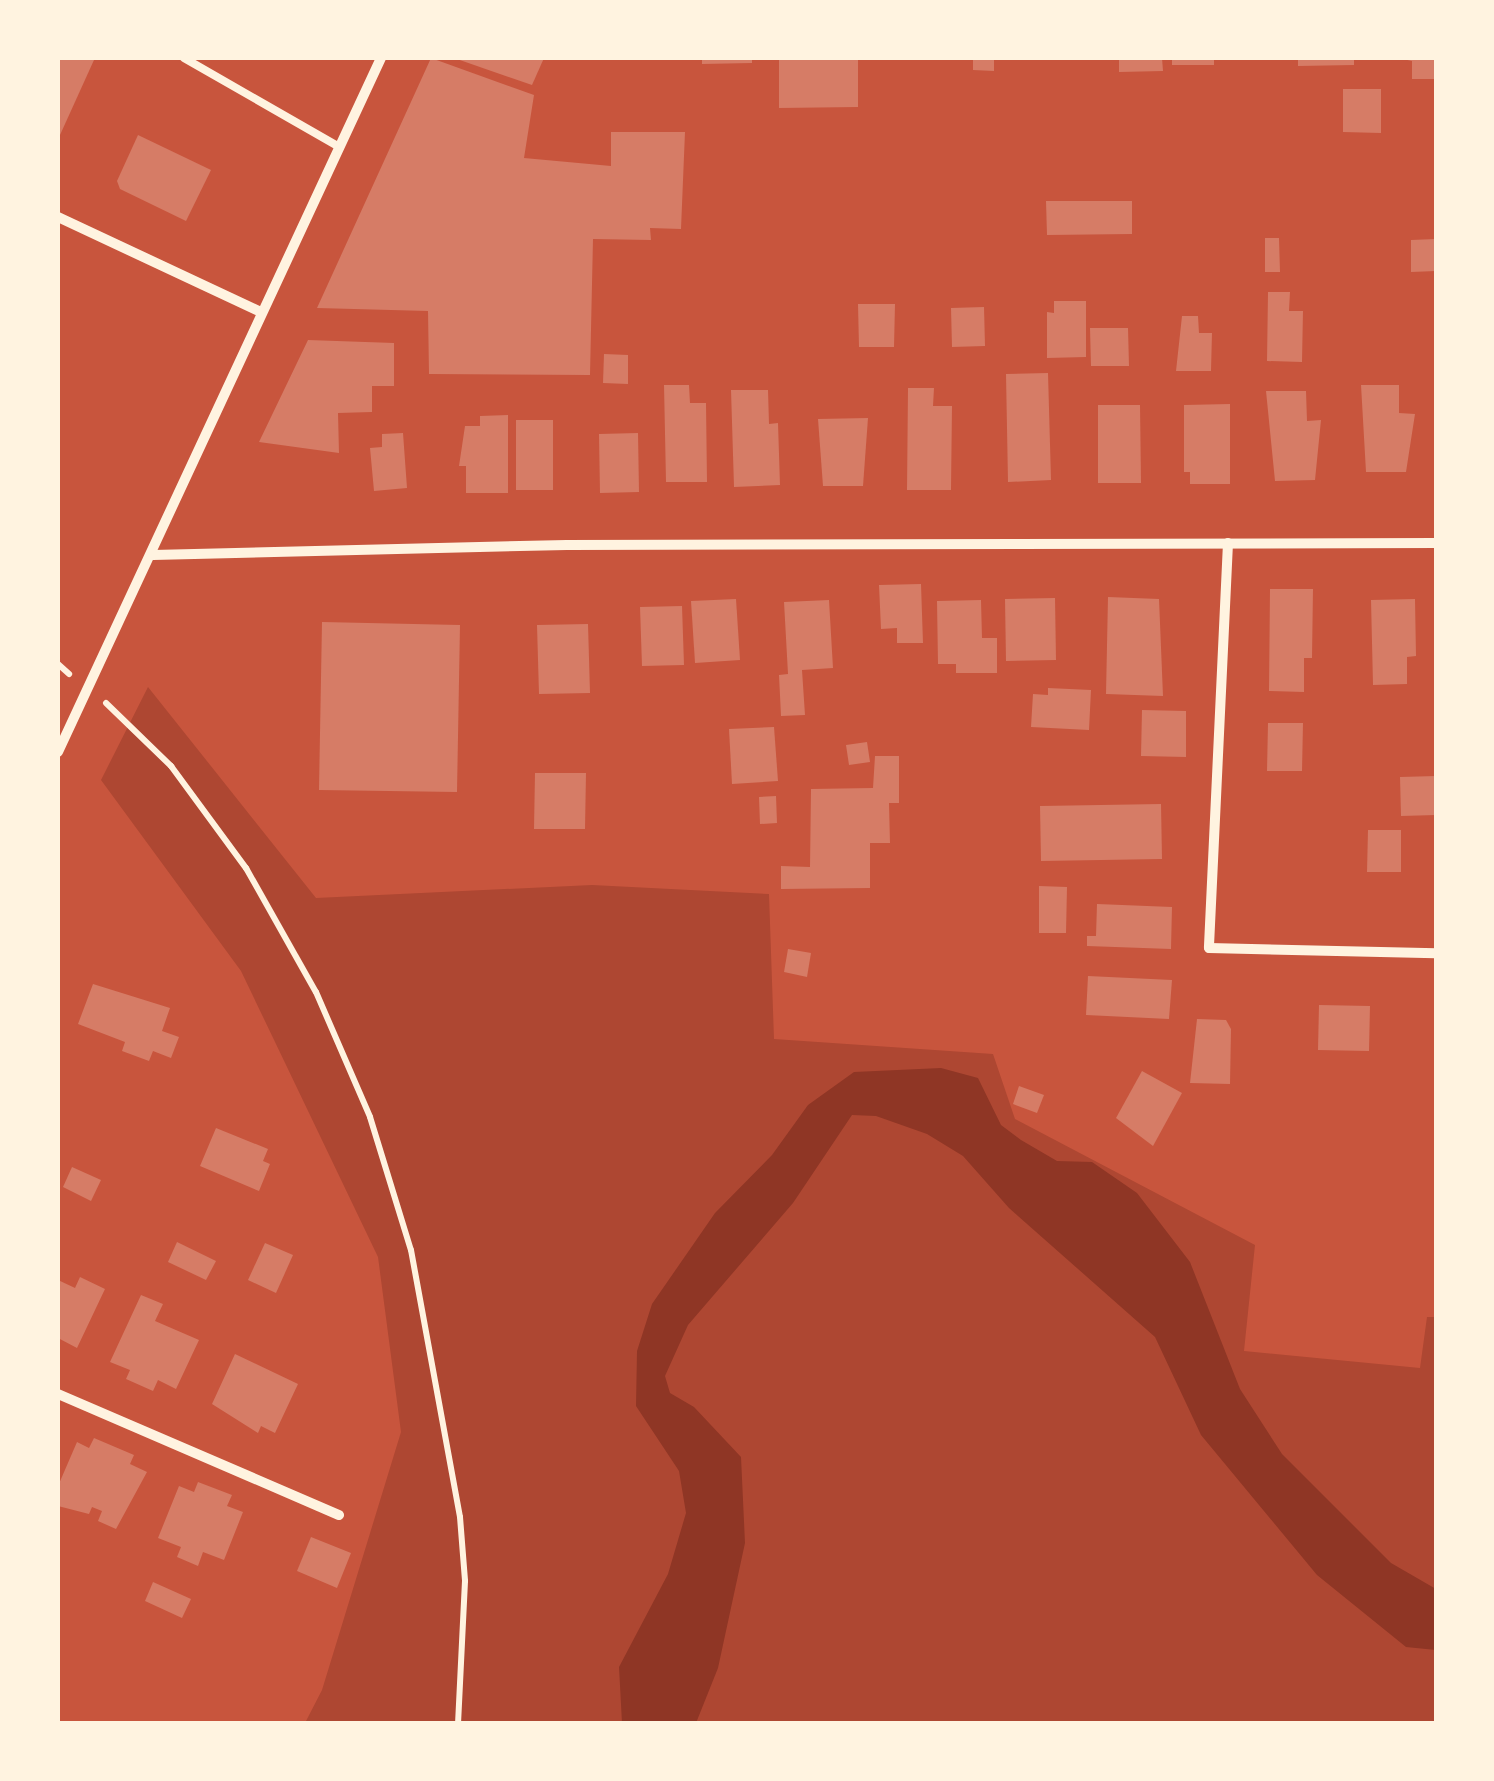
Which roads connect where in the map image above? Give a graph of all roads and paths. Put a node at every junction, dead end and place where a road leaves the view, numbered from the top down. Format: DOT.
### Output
graph roads {
  1 [pos="184,58"];
  2 [pos="381,58"];
  3 [pos="336,145"];
  4 [pos="58,217"];
  5 [pos="260,312"];
  6 [pos="1228,543"];
  7 [pos="1436,543"];
  8 [pos="153,555"];
  9 [pos="86,688"];
  10 [pos="58,752"];
  11 [pos="1436,953"];
  12 [pos="58,1394"];
  13 [pos="339,1515"];
  14 [pos="458,1724"];
  1 -- 3 [label="lane"];
  2 -- 3 [label="street"];
  3 -- 5 [label="street"];
  4 -- 5 [label="street"];
  5 -- 8 [label="street"];
  6 -- 7 [label="street"];
  6 -- 8 [label="street"];
  6 -- 11 [label="street"];
  8 -- 9 [label="street"];
  9 -- 10 [label="street"];
  9 -- 14 [label="path"];
  12 -- 13 [label="street"];
}
